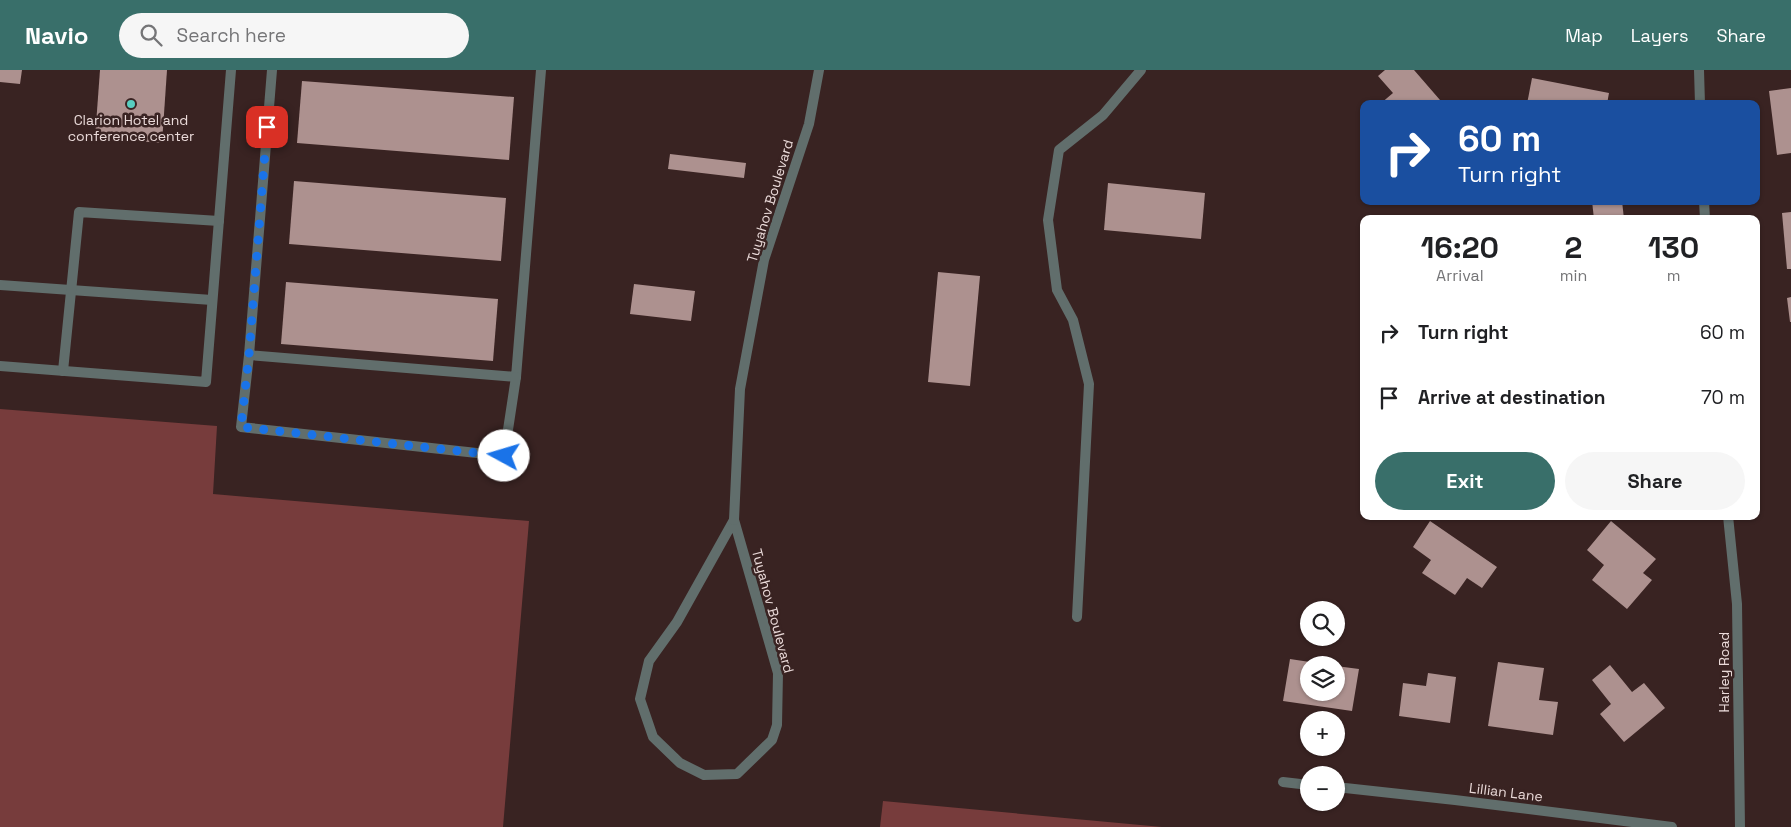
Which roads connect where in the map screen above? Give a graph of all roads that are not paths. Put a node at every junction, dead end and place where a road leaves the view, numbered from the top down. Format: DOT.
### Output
graph roads {
  1 [pos="231,70"];
  2 [pos="272,70"];
  3 [pos="541,70"];
  4 [pos="819,70"];
  5 [pos="1141,70"];
  6 [pos="1699,70"];
  7 [pos="1700,100"];
  8 [pos="219,221"];
  9 [pos="0,285"];
  10 [pos="71,291"];
  11 [pos="212,300"];
  12 [pos="249,355"];
  13 [pos="0,366"];
  14 [pos="63,370"];
  15 [pos="516,377"];
  16 [pos="734,520"];
  17 [pos="1728,520"];
  18 [pos="1077,617"];
  19 [pos="1283,782"];
  20 [pos="1300,784"];
  21 [pos="1345,788"];
  22 [pos="1672,827"];
  23 [pos="1740,827"];
  1 -- 8 [label="street"];
  2 -- 12 [label="street"];
  3 -- 15 [label="street"];
  4 -- 16 [label="street, Tuyahov Boulevard"];
  5 -- 18 [label="street"];
  6 -- 7 [label="street"];
  8 -- 10 [label="street"];
  8 -- 11 [label="street"];
  9 -- 10 [label="street"];
  10 -- 11 [label="street"];
  10 -- 14 [label="street"];
  11 -- 14 [label="street"];
  12 -- 15 [label="street"];
  12 -- 15 [label="street"];
  13 -- 14 [label="street"];
  16 -- 16 [label="street, Tuyahov Boulevard"];
  17 -- 23 [label="street, Harley Road"];
  19 -- 20 [label="street"];
  21 -- 22 [label="street, Lillian Lane"];
}
